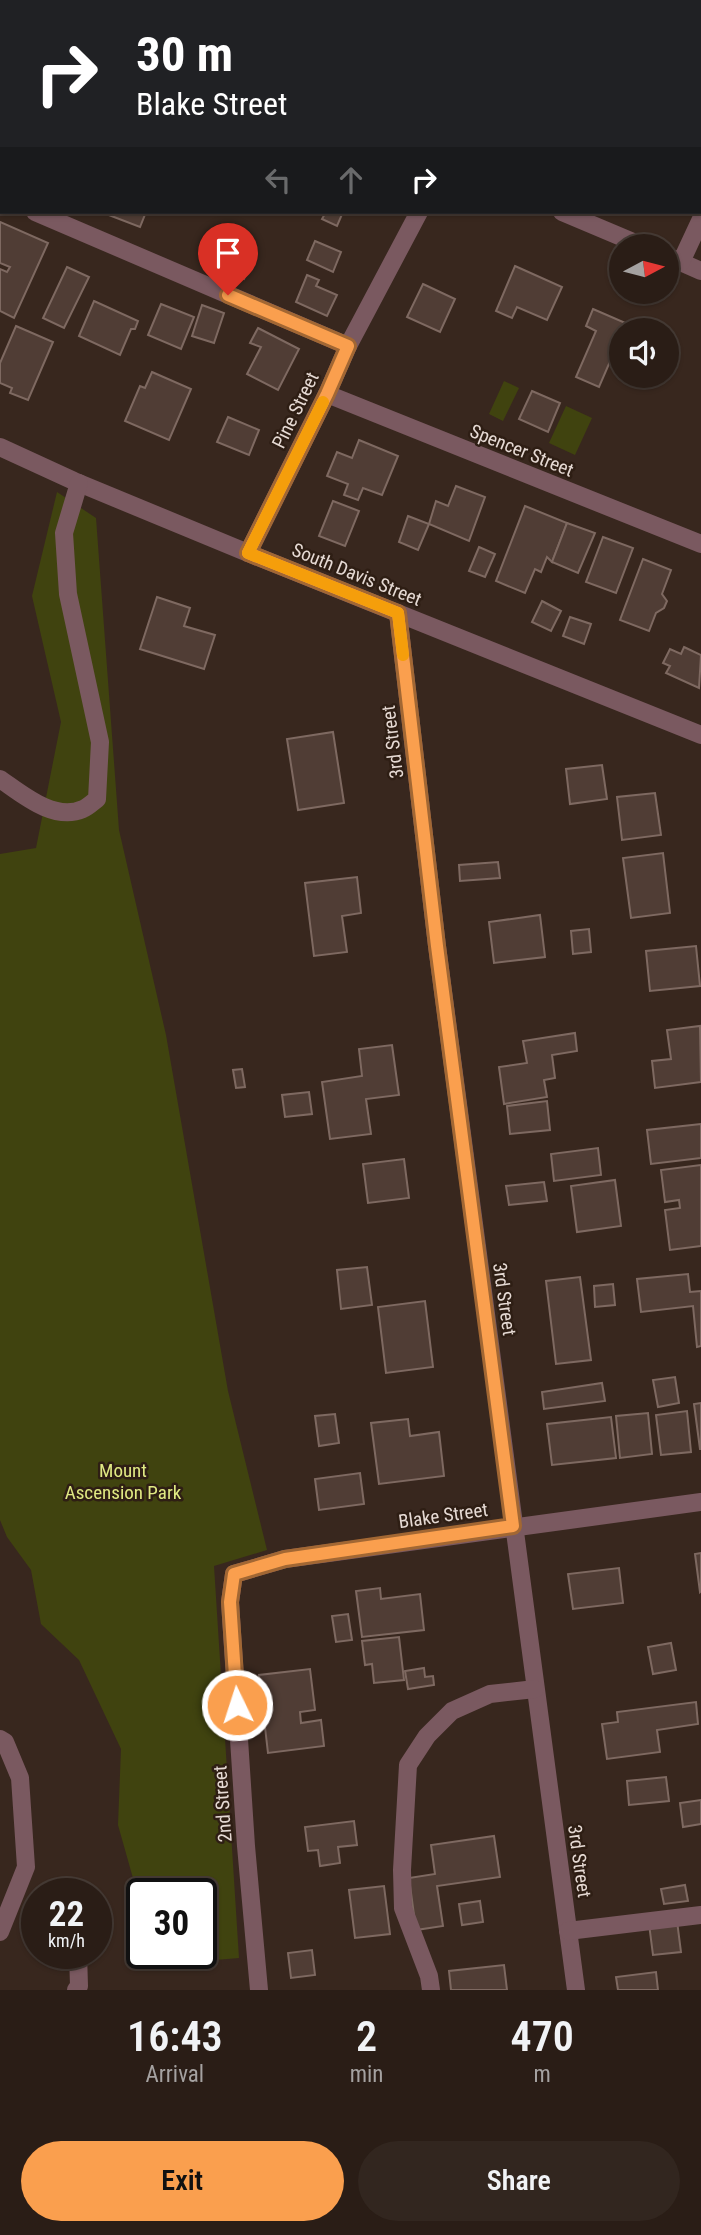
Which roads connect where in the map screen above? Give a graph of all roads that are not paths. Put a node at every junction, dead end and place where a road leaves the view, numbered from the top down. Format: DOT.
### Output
graph roads {
  1 [pos="39,214"];
  2 [pos="418,214"];
  3 [pos="567,214"];
  4 [pos="701,219"];
  5 [pos="614,234"];
  6 [pos="679,252"];
  7 [pos="679,261"];
  8 [pos="701,271"];
  9 [pos="348,346"];
  10 [pos="327,394"];
  11 [pos="0,447"];
  12 [pos="79,483"];
  13 [pos="701,544"];
  14 [pos="248,553"];
  15 [pos="398,613"];
  16 [pos="701,735"];
  17 [pos="0,779"];
  18 [pos="701,1502"];
  19 [pos="513,1526"];
  20 [pos="234,1574"];
  21 [pos="536,1689"];
  22 [pos="0,1739"];
  23 [pos="701,1915"];
  24 [pos="568,1931"];
  25 [pos="0,1932"];
  26 [pos="78,1969"];
  27 [pos="76,1990"];
  28 [pos="259,1990"];
  29 [pos="431,1990"];
  30 [pos="576,1990"];
  1 -- 9 [label="street"];
  2 -- 9 [label="street, Pine Street"];
  3 -- 5 [label="street"];
  4 -- 6 [label="street"];
  7 -- 8 [label="street"];
  9 -- 10 [label="street, Pine Street"];
  10 -- 13 [label="street, Spencer Street"];
  10 -- 14 [label="street, Pine Street"];
  11 -- 12 [label="street, South Davis Street"];
  12 -- 14 [label="street, South Davis Street"];
  12 -- 17 [label="street"];
  14 -- 15 [label="street, South Davis Street"];
  15 -- 16 [label="street, South Davis Street"];
  15 -- 19 [label="street, 3rd Street"];
  18 -- 19 [label="street, Blake Street"];
  19 -- 20 [label="street, Blake Street"];
  19 -- 21 [label="street, 3rd Street"];
  20 -- 28 [label="street, 2nd Street"];
  21 -- 24 [label="street, 3rd Street"];
  21 -- 29 [label="street"];
  22 -- 25 [label="street"];
  23 -- 24 [label="street"];
  24 -- 30 [label="street, 3rd Street"];
  26 -- 27 [label="street"];
}
